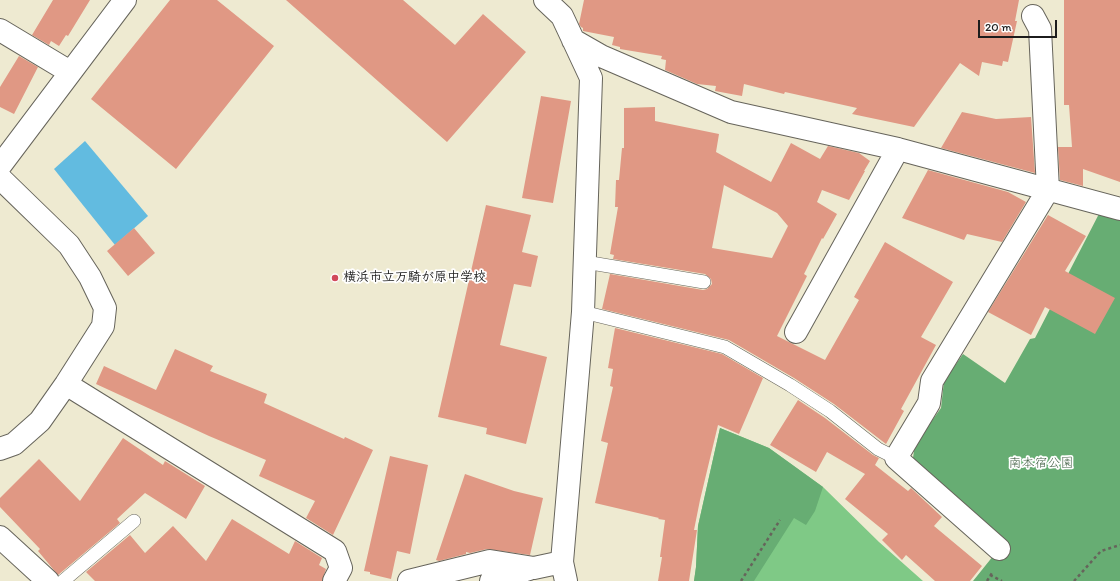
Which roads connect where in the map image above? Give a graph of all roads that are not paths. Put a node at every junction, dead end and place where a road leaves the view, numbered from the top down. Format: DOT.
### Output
graph roads {
  1 [pos="125,0"];
  2 [pos="545,0"];
  3 [pos="1034,16"];
  4 [pos="0,30"];
  5 [pos="573,40"];
  6 [pos="70,72"];
  7 [pos="898,149"];
  8 [pos="0,166"];
  9 [pos="0,178"];
  10 [pos="1048,190"];
  11 [pos="1120,210"];
  12 [pos="585,262"];
  13 [pos="704,282"];
  14 [pos="583,312"];
  15 [pos="796,332"];
  16 [pos="66,384"];
  17 [pos="0,449"];
  18 [pos="896,458"];
  19 [pos="134,521"];
  20 [pos="0,536"];
  21 [pos="999,549"];
  22 [pos="534,568"];
  23 [pos="564,572"];
  24 [pos="48,581"];
  25 [pos="62,581"];
  26 [pos="334,581"];
  27 [pos="409,581"];
  28 [pos="491,581"];
  1 -- 6 [label="street"];
  2 -- 5 [label="street"];
  3 -- 10 [label="street"];
  4 -- 6 [label="street"];
  5 -- 7 [label="street"];
  5 -- 12 [label="street"];
  6 -- 8 [label="street"];
  7 -- 10 [label="street"];
  7 -- 15 [label="street"];
  9 -- 16 [label="street"];
  10 -- 11 [label="street"];
  10 -- 18 [label="street"];
  12 -- 13 [label="lane"];
  12 -- 14 [label="street"];
  14 -- 18 [label="lane"];
  14 -- 23 [label="street"];
  16 -- 17 [label="street"];
  16 -- 26 [label="street"];
  18 -- 21 [label="street"];
  19 -- 25 [label="lane"];
  20 -- 24 [label="street"];
  22 -- 23 [label="street"];
  22 -- 27 [label="street"];
  22 -- 28 [label="street"];
}
